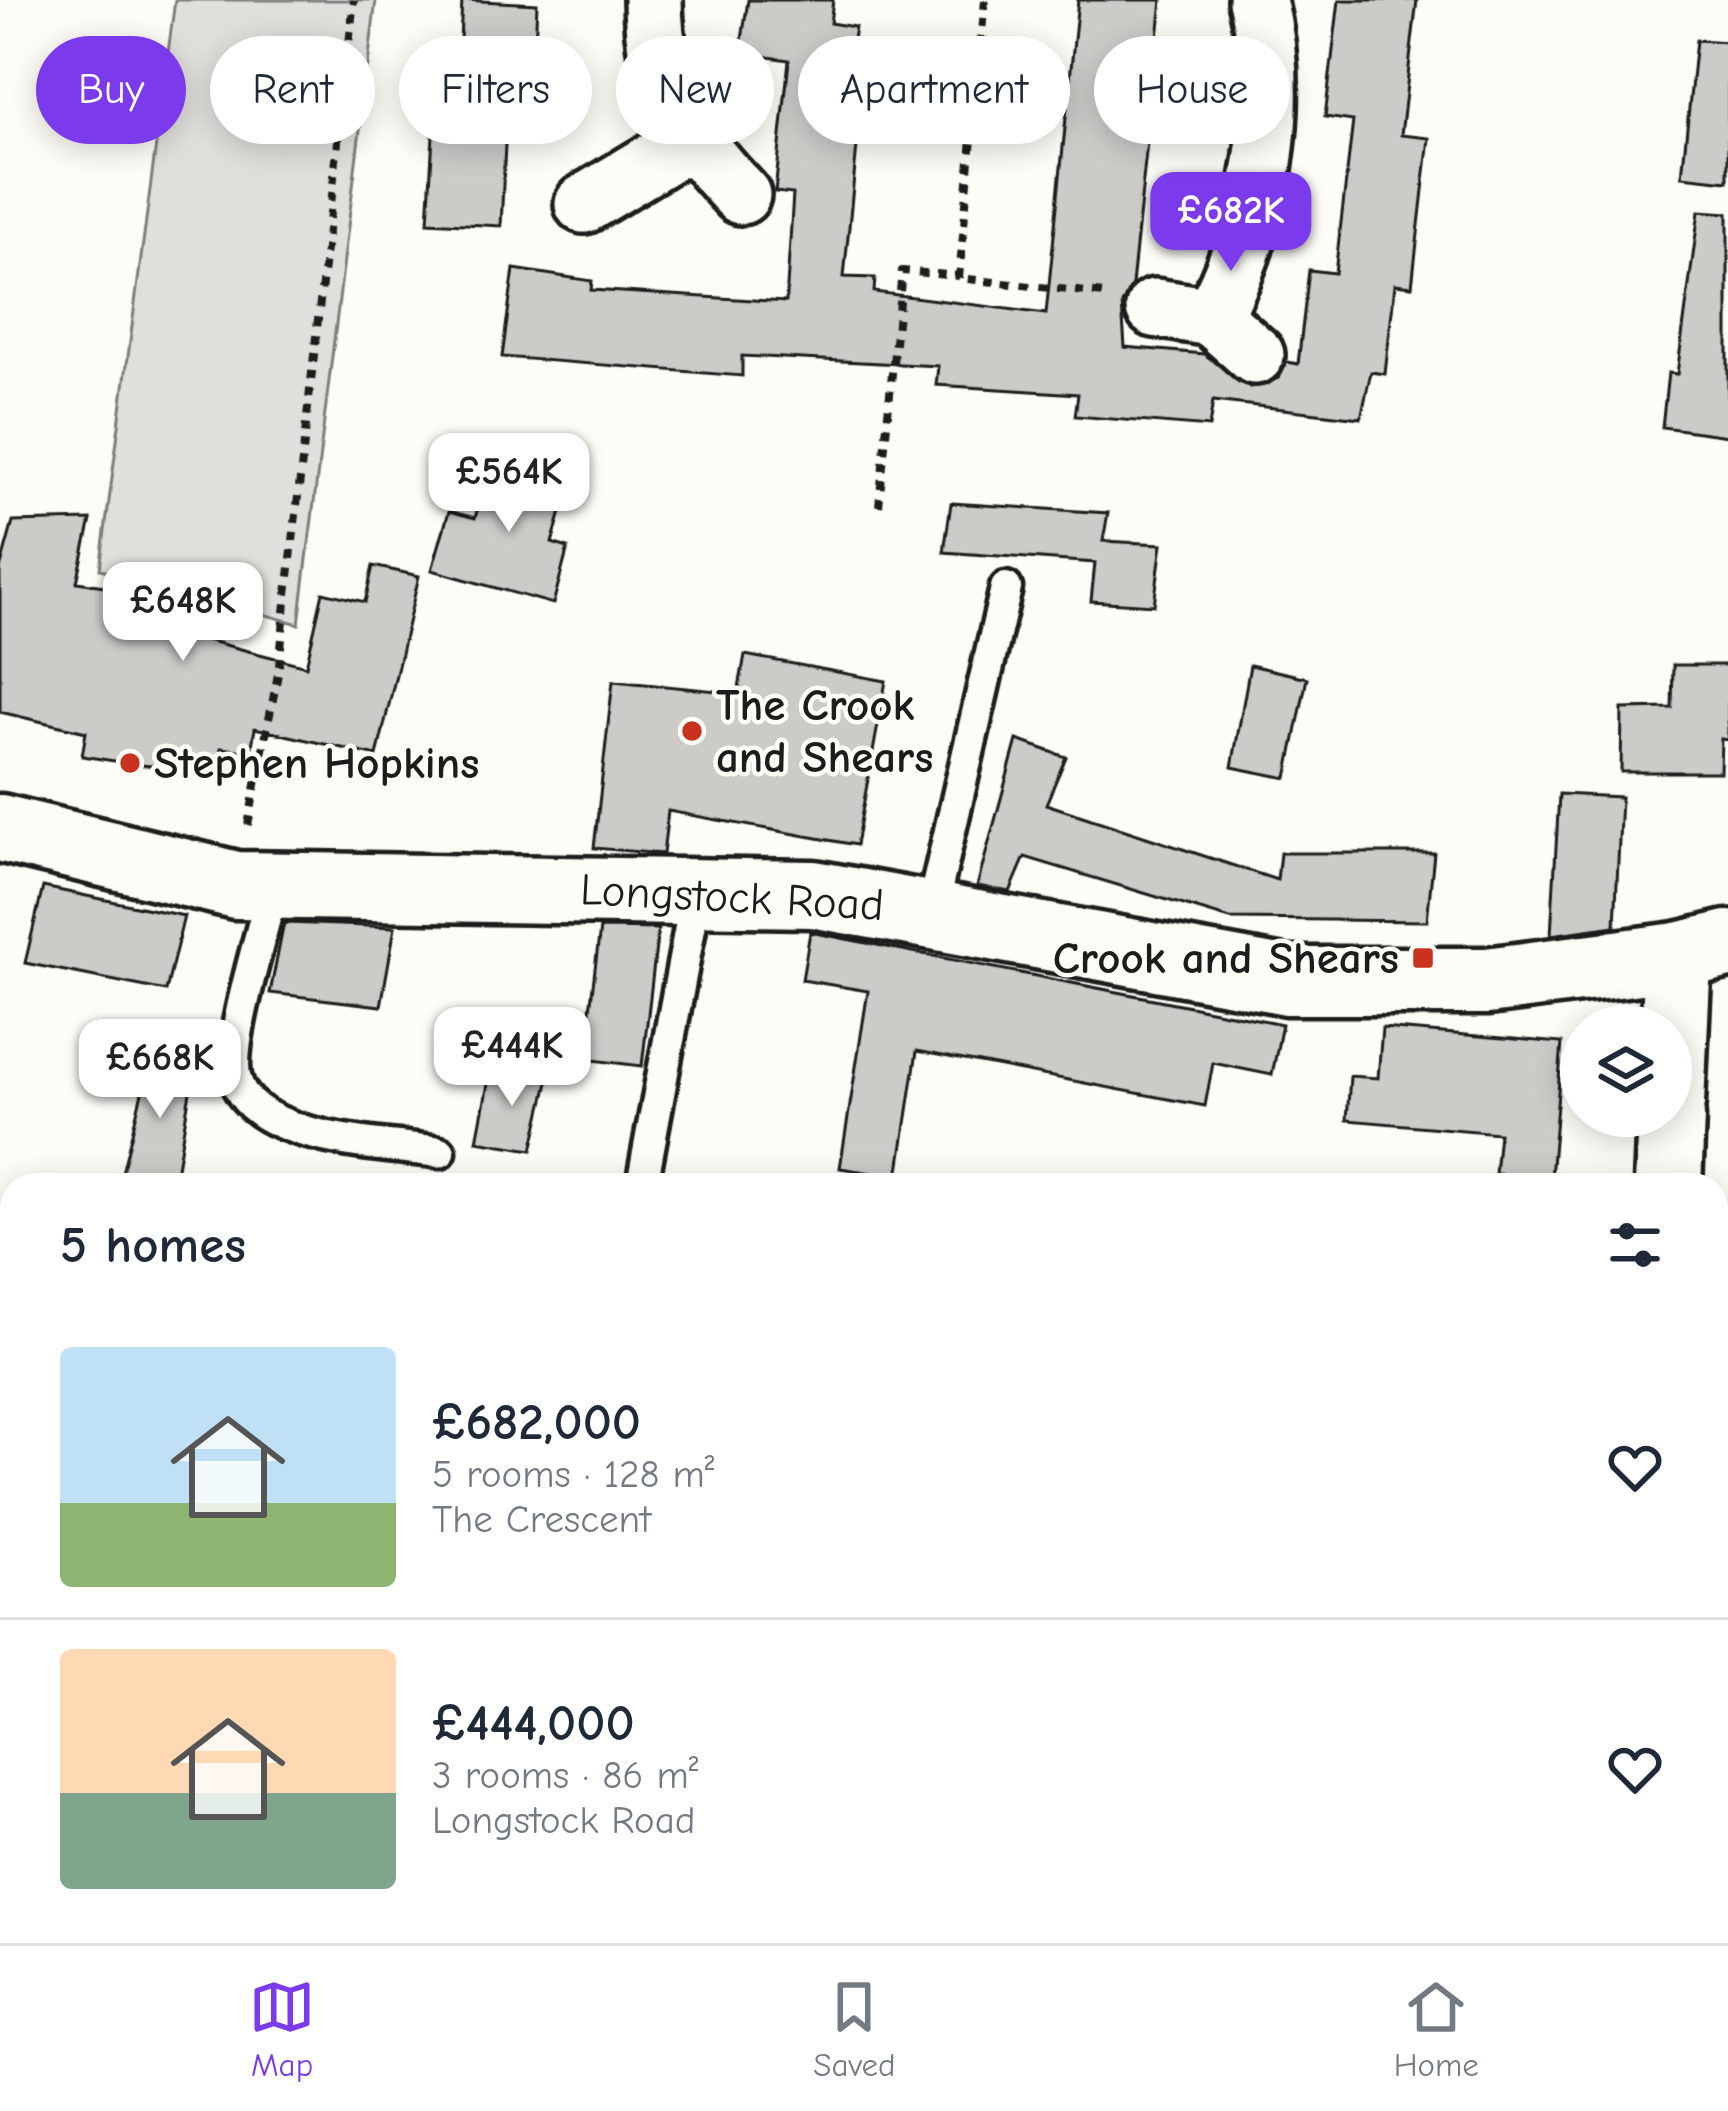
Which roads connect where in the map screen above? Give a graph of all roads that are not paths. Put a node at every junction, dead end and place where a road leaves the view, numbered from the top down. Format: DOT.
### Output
graph roads {
  1 [pos="653,0"];
  2 [pos="1257,0"];
  3 [pos="653,36"];
  4 [pos="683,144"];
  5 [pos="694,144"];
  6 [pos="741,195"];
  7 [pos="584,204"];
  8 [pos="1155,308"];
  9 [pos="1213,317"];
  10 [pos="1255,355"];
  11 [pos="1006,587"];
  12 [pos="0,828"];
  13 [pos="255,886"];
  14 [pos="697,890"];
  15 [pos="931,913"];
  16 [pos="1703,950"];
  17 [pos="1691,1005"];
  18 [pos="1670,1137"];
  19 [pos="440,1151"];
  20 [pos="644,1173"];
  21 [pos="1669,1173"];
  1 -- 3 [label="street"];
  2 -- 9 [label="street"];
  4 -- 7 [label="street"];
  5 -- 6 [label="street"];
  8 -- 9 [label="street"];
  9 -- 10 [label="street"];
  11 -- 15 [label="lane"];
  12 -- 13 [label="street, Longstock Road"];
  13 -- 14 [label="street, Longstock Road"];
  13 -- 19 [label="lane"];
  14 -- 15 [label="street, Longstock Road"];
  14 -- 20 [label="lane"];
  15 -- 16 [label="street, Longstock Road"];
  16 -- 17 [label="street"];
  18 -- 21 [label="street"];
}
